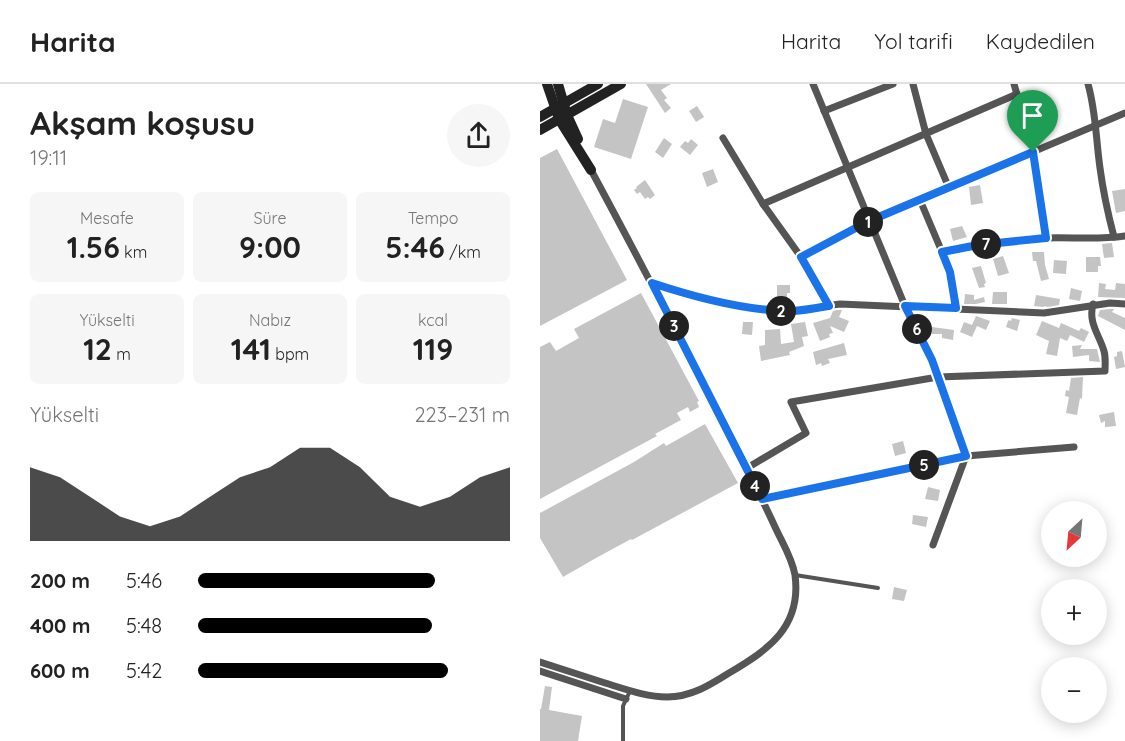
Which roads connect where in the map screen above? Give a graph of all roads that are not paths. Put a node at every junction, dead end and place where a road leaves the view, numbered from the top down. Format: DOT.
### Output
graph roads {
  1 [pos="547,84"];
  2 [pos="558,84"];
  3 [pos="598,84"];
  4 [pos="621,84"];
  5 [pos="813,84"];
  6 [pos="893,84"];
  7 [pos="913,84"];
  8 [pos="1014,84"];
  9 [pos="1088,84"];
  10 [pos="1017,94"];
  11 [pos="824,111"];
  12 [pos="561,112"];
  13 [pos="1125,112"];
  14 [pos="540,117"];
  15 [pos="1096,125"];
  16 [pos="540,130"];
  17 [pos="926,134"];
  18 [pos="723,138"];
  19 [pos="1033,152"];
  20 [pos="848,167"];
  21 [pos="591,170"];
  22 [pos="949,188"];
  23 [pos="920,200"];
  24 [pos="763,204"];
  25 [pos="869,221"];
  26 [pos="1125,236"];
  27 [pos="1114,237"];
  28 [pos="1046,238"];
  29 [pos="942,252"];
  30 [pos="801,257"];
  31 [pos="652,283"];
  32 [pos="1093,304"];
  33 [pos="1125,304"];
  34 [pos="829,306"];
  35 [pos="905,306"];
  36 [pos="956,308"];
  37 [pos="938,377"];
  38 [pos="1074,447"];
  39 [pos="966,456"];
  40 [pos="747,468"];
  41 [pos="762,499"];
  42 [pos="933,545"];
  43 [pos="795,574"];
  44 [pos="878,588"];
  45 [pos="540,662"];
  46 [pos="540,671"];
  47 [pos="630,691"];
  48 [pos="626,699"];
  49 [pos="623,741"];
  1 -- 12 [label="street"];
  2 -- 12 [label="street"];
  3 -- 12 [label="street"];
  4 -- 12 [label="street"];
  5 -- 11 [label="street"];
  6 -- 11 [label="street"];
  7 -- 17 [label="street"];
  8 -- 10 [label="street"];
  9 -- 15 [label="street"];
  10 -- 17 [label="street"];
  10 -- 19 [label="street"];
  11 -- 20 [label="street"];
  12 -- 14 [label="street"];
  12 -- 16 [label="street"];
  12 -- 21 [label="street"];
  13 -- 15 [label="street"];
  15 -- 19 [label="street"];
  15 -- 27 [label="street"];
  17 -- 20 [label="street"];
  17 -- 22 [label="street"];
  18 -- 24 [label="street"];
  19 -- 22 [label="street"];
  19 -- 28 [label="street"];
  20 -- 24 [label="street"];
  20 -- 25 [label="street"];
  21 -- 31 [label="street"];
  22 -- 23 [label="street"];
  23 -- 25 [label="street"];
  23 -- 29 [label="street"];
  24 -- 30 [label="street"];
  25 -- 30 [label="street"];
  25 -- 35 [label="street"];
  26 -- 27 [label="street"];
  27 -- 28 [label="street"];
  28 -- 29 [label="street"];
  29 -- 36 [label="street"];
  30 -- 34 [label="street"];
  31 -- 34 [label="street"];
  31 -- 40 [label="street"];
  32 -- 33 [label="street"];
  32 -- 36 [label="street"];
  32 -- 37 [label="street"];
  34 -- 35 [label="street"];
  35 -- 36 [label="street"];
  35 -- 37 [label="street"];
  37 -- 39 [label="street"];
  37 -- 40 [label="street"];
  38 -- 39 [label="street"];
  39 -- 41 [label="street"];
  39 -- 42 [label="street"];
  40 -- 41 [label="street"];
  41 -- 43 [label="street"];
  43 -- 44 [label="lane"];
  43 -- 47 [label="street"];
  45 -- 47 [label="street"];
  46 -- 48 [label="street"];
  47 -- 48 [label="lane"];
  48 -- 49 [label="lane"];
}
